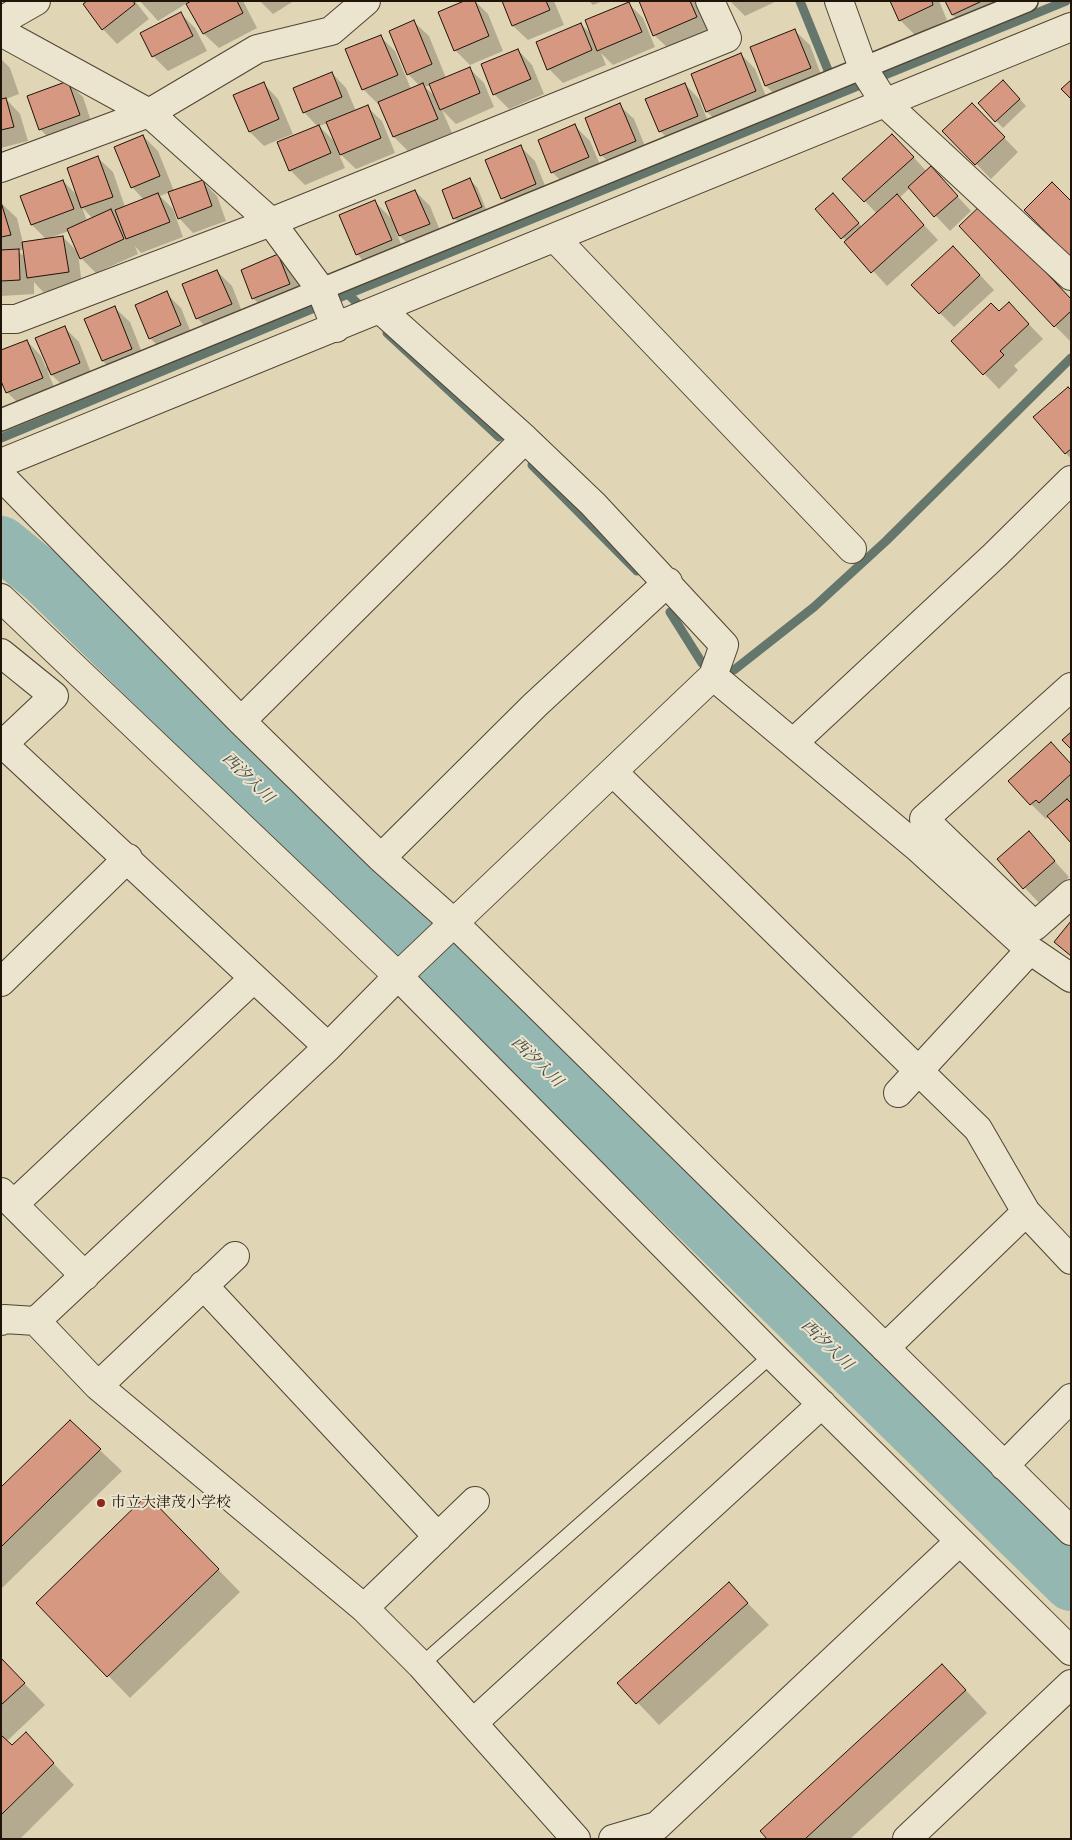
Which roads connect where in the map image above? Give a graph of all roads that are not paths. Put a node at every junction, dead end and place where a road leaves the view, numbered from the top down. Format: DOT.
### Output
graph roads {
  1 [pos="36,1"];
  2 [pos="366,1"];
  3 [pos="710,1"];
  4 [pos="839,1"];
  5 [pos="1027,1"];
  6 [pos="1,21"];
  7 [pos="1071,27"];
  8 [pos="1,32"];
  9 [pos="864,68"];
  10 [pos="885,103"];
  11 [pos="149,112"];
  12 [pos="1,168"];
  13 [pos="270,222"];
  14 [pos="555,238"];
  15 [pos="1071,276"];
  16 [pos="321,290"];
  17 [pos="380,309"];
  18 [pos="1,319"];
  19 [pos="336,328"];
  20 [pos="1,420"];
  21 [pos="525,439"];
  22 [pos="1,463"];
  23 [pos="1,476"];
  24 [pos="1071,480"];
  25 [pos="852,548"];
  26 [pos="668,582"];
  27 [pos="1,598"];
  28 [pos="1,653"];
  29 [pos="714,676"];
  30 [pos="1071,687"];
  31 [pos="241,721"];
  32 [pos="793,743"];
  33 [pos="2,745"];
  34 [pos="613,772"];
  35 [pos="128,858"];
  36 [pos="381,858"];
  37 [pos="1071,894"];
  38 [pos="454,923"];
  39 [pos="1030,950"];
  40 [pos="398,976"];
  41 [pos="254,978"];
  42 [pos="1071,978"];
  43 [pos="1,982"];
  44 [pos="328,1047"];
  45 [pos="918,1072"];
  46 [pos="898,1093"];
  47 [pos="8,1198"];
  48 [pos="1026,1212"];
  49 [pos="235,1256"];
  50 [pos="1071,1260"];
  51 [pos="84,1276"];
  52 [pos="204,1285"];
  53 [pos="2,1318"];
  54 [pos="36,1321"];
  55 [pos="885,1348"];
  56 [pos="772,1355"];
  57 [pos="98,1386"];
  58 [pos="1071,1398"];
  59 [pos="822,1404"];
  60 [pos="1004,1466"];
  61 [pos="475,1502"];
  62 [pos="1071,1531"];
  63 [pos="438,1536"];
  64 [pos="960,1541"];
  65 [pos="364,1608"];
  66 [pos="1071,1651"];
  67 [pos="421,1665"];
  68 [pos="1071,1684"];
  69 [pos="473,1723"];
  70 [pos="576,1839"];
  71 [pos="613,1839"];
  72 [pos="907,1839"];
  1 -- 6 [label="street"];
  2 -- 11 [label="street"];
  3 -- 13 [label="street"];
  4 -- 9 [label="street"];
  5 -- 9 [label="street"];
  7 -- 10 [label="street"];
  8 -- 11 [label="street"];
  9 -- 10 [label="street"];
  9 -- 16 [label="street"];
  10 -- 14 [label="street"];
  10 -- 15 [label="street"];
  11 -- 12 [label="street"];
  11 -- 13 [label="street"];
  13 -- 16 [label="street"];
  13 -- 18 [label="street"];
  14 -- 17 [label="street"];
  14 -- 25 [label="street"];
  16 -- 19 [label="street"];
  16 -- 20 [label="street"];
  17 -- 19 [label="street"];
  17 -- 21 [label="street"];
  19 -- 22 [label="street"];
  21 -- 26 [label="street"];
  21 -- 31 [label="street"];
  23 -- 31 [label="street"];
  24 -- 32 [label="street"];
  26 -- 29 [label="street"];
  26 -- 36 [label="street"];
  27 -- 40 [label="street"];
  28 -- 33 [label="street"];
  29 -- 32 [label="street"];
  29 -- 34 [label="street"];
  30 -- 37 [label="street"];
  31 -- 36 [label="street"];
  32 -- 39 [label="street"];
  33 -- 35 [label="street"];
  34 -- 38 [label="street"];
  34 -- 45 [label="street"];
  35 -- 41 [label="street"];
  35 -- 43 [label="street"];
  36 -- 38 [label="street"];
  38 -- 40 [label="street"];
  38 -- 55 [label="street"];
  39 -- 42 [label="street"];
  39 -- 45 [label="street"];
  40 -- 44 [label="street"];
  40 -- 56 [label="street"];
  41 -- 44 [label="street"];
  41 -- 47 [label="street"];
  44 -- 51 [label="street"];
  45 -- 46 [label="street"];
  45 -- 48 [label="street"];
  47 -- 51 [label="street"];
  48 -- 50 [label="street"];
  48 -- 55 [label="street"];
  49 -- 52 [label="street"];
  51 -- 54 [label="street"];
  52 -- 57 [label="street"];
  52 -- 63 [label="street"];
  53 -- 54 [label="street"];
  54 -- 57 [label="street"];
  55 -- 60 [label="street"];
  56 -- 59 [label="street"];
  56 -- 67 [label="lane"];
  57 -- 65 [label="street"];
  58 -- 60 [label="street"];
  59 -- 64 [label="street"];
  59 -- 69 [label="street"];
  60 -- 62 [label="street"];
  61 -- 63 [label="street"];
  63 -- 65 [label="street"];
  64 -- 66 [label="street"];
  64 -- 71 [label="street"];
  65 -- 67 [label="street"];
  67 -- 69 [label="street"];
  68 -- 72 [label="street"];
  69 -- 70 [label="street"];
}
